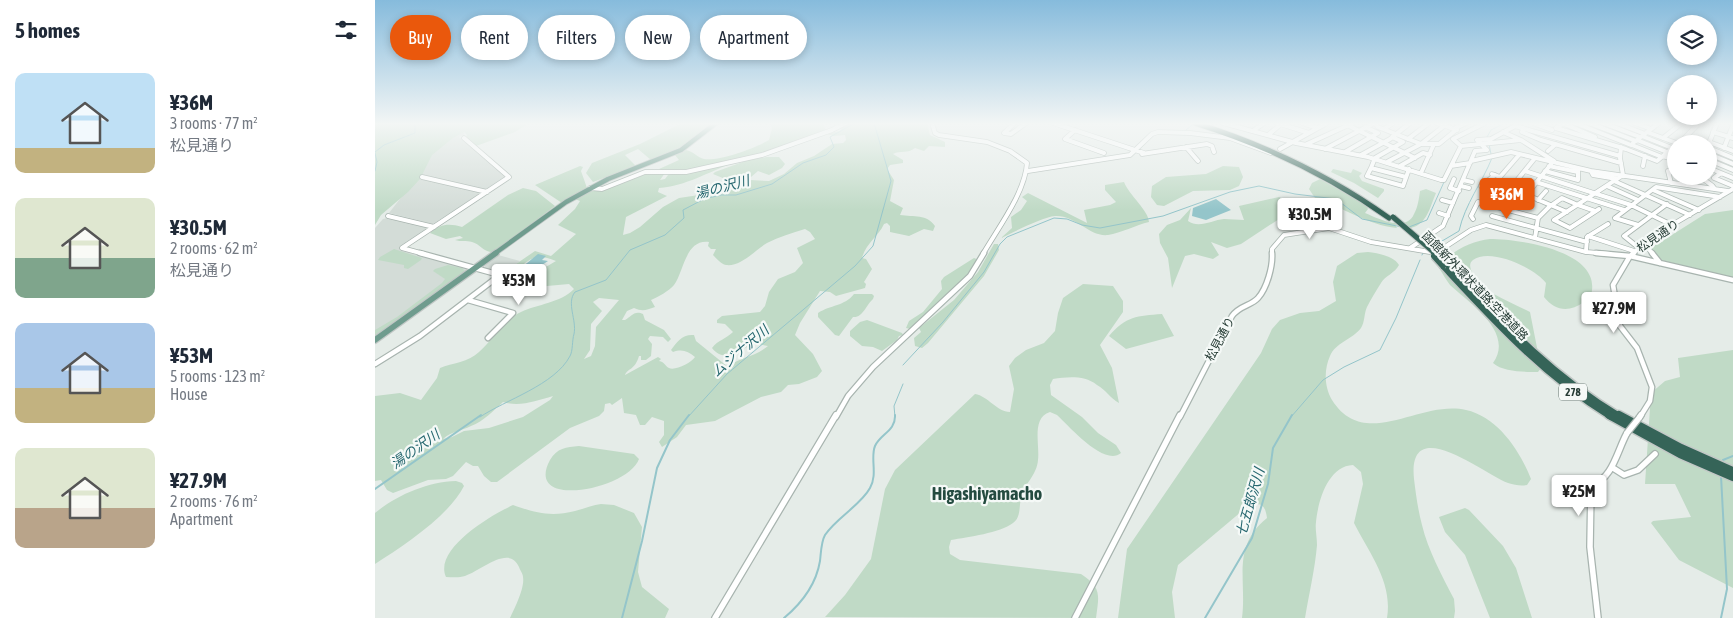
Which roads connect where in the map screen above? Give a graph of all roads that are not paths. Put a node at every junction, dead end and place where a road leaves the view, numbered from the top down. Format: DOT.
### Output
graph roads {
  1 [pos="479,152"];
  2 [pos="677,152"];
  3 [pos="771,152"];
  4 [pos="1012,152"];
  5 [pos="1102,152"];
  6 [pos="1136,152"];
  7 [pos="1140,152"];
  8 [pos="1151,152"];
  9 [pos="1190,152"];
  10 [pos="1267,152"];
  11 [pos="1275,152"];
  12 [pos="1282,152"];
  13 [pos="1345,152"];
  14 [pos="1368,152"];
  15 [pos="1387,152"];
  16 [pos="1404,152"];
  17 [pos="1430,152"];
  18 [pos="1458,152"];
  19 [pos="1475,152"];
  20 [pos="1499,152"];
  21 [pos="1539,152"];
  22 [pos="1578,152"];
  23 [pos="1605,152"];
  24 [pos="1620,152"];
  25 [pos="1634,152"];
  26 [pos="1651,152"];
  27 [pos="1667,152"];
  28 [pos="1718,152"];
  29 [pos="1105,153"];
  30 [pos="1143,153"];
  31 [pos="1273,153"];
  32 [pos="1519,154"];
  33 [pos="1131,155"];
  34 [pos="1429,155"];
  35 [pos="1500,155"];
  36 [pos="1361,156"];
  37 [pos="1620,156"];
  38 [pos="1645,156"];
  39 [pos="1663,156"];
  40 [pos="1667,157"];
  41 [pos="1717,157"];
  42 [pos="1415,158"];
  43 [pos="1535,158"];
  44 [pos="1733,158"];
  45 [pos="1374,159"];
  46 [pos="1198,161"];
  47 [pos="1386,162"];
  48 [pos="1471,162"];
  49 [pos="1621,163"];
  50 [pos="1717,163"];
  51 [pos="1550,164"];
  52 [pos="1557,164"];
  53 [pos="1733,164"];
  54 [pos="1400,166"];
  55 [pos="1451,166"];
  56 [pos="1643,166"];
  57 [pos="1371,168"];
  58 [pos="1409,169"];
  59 [pos="1545,170"];
  60 [pos="1733,170"];
  61 [pos="1028,171"];
  62 [pos="1525,171"];
  63 [pos="1578,171"];
  64 [pos="1591,171"];
  65 [pos="1717,171"];
  66 [pos="1421,173"];
  67 [pos="1721,173"];
  68 [pos="1541,176"];
  69 [pos="1622,176"];
  70 [pos="422,177"];
  71 [pos="1407,177"];
  72 [pos="1446,177"];
  73 [pos="1733,178"];
  74 [pos="1454,179"];
  75 [pos="1615,180"];
  76 [pos="1472,182"];
  77 [pos="1536,182"];
  78 [pos="1667,182"];
  79 [pos="1514,184"];
  80 [pos="1461,185"];
  81 [pos="1691,185"];
  82 [pos="1713,185"];
  83 [pos="1481,186"];
  84 [pos="1607,186"];
  85 [pos="590,188"];
  86 [pos="1469,188"];
  87 [pos="1715,189"];
  88 [pos="1731,189"];
  89 [pos="1529,190"];
  90 [pos="1653,190"];
  91 [pos="487,192"];
  92 [pos="1546,192"];
  93 [pos="1489,193"];
  94 [pos="1596,193"];
  95 [pos="1646,195"];
  96 [pos="1525,196"];
  97 [pos="1720,197"];
  98 [pos="1587,198"];
  99 [pos="1442,200"];
  100 [pos="1539,200"];
  101 [pos="1638,200"];
  102 [pos="1453,204"];
  103 [pos="1667,204"];
  104 [pos="1551,205"];
  105 [pos="1578,205"];
  106 [pos="1631,205"];
  107 [pos="1495,206"];
  108 [pos="1624,210"];
  109 [pos="1699,210"];
  110 [pos="1567,212"];
  111 [pos="1439,213"];
  112 [pos="1652,215"];
  113 [pos="1690,215"];
  114 [pos="388,216"];
  115 [pos="1447,216"];
  116 [pos="1492,216"];
  117 [pos="1391,218"];
  118 [pos="1537,218"];
  119 [pos="1473,219"];
  120 [pos="1608,224"];
  121 [pos="1638,225"];
  122 [pos="1672,225"];
  123 [pos="1490,226"];
  124 [pos="434,227"];
  125 [pos="1536,228"];
  126 [pos="1588,236"];
  127 [pos="1535,238"];
  128 [pos="1424,239"];
  129 [pos="1587,242"];
  130 [pos="1641,246"];
  131 [pos="1410,248"];
  132 [pos="1441,248"];
  133 [pos="1634,251"];
  134 [pos="1587,252"];
  135 [pos="1630,256"];
  136 [pos="1661,263"];
  137 [pos="1446,265"];
  138 [pos="475,268"];
  139 [pos="1733,280"];
  140 [pos="468,300"];
  141 [pos="488,338"];
  142 [pos="375,340"];
  143 [pos="375,364"];
  144 [pos="1655,454"];
  145 [pos="1613,468"];
  146 [pos="1733,471"];
  147 [pos="1733,477"];
  148 [pos="715,618"];
  149 [pos="1075,618"];
  150 [pos="1599,618"];
  1 -- 91 [label="street"];
  2 -- 85 [label="main road"];
  3 -- 85 [label="street"];
  4 -- 61 [label="street"];
  5 -- 29 [label="street"];
  6 -- 33 [label="street"];
  7 -- 30 [label="street"];
  8 -- 30 [label="street"];
  9 -- 46 [label="street"];
  10 -- 31 [label="street"];
  11 -- 117 [label="highway, 函館新外環状道路;空港道路 / 278"];
  12 -- 117 [label="highway, 函館新外環状道路;空港道路 / 278"];
  13 -- 36 [label="street"];
  14 -- 36 [label="street"];
  15 -- 45 [label="street"];
  16 -- 42 [label="street"];
  16 -- 47 [label="street"];
  17 -- 34 [label="street"];
  18 -- 55 [label="street"];
  19 -- 48 [label="street"];
  20 -- 35 [label="street"];
  21 -- 52 [label="street"];
  22 -- 49 [label="street"];
  23 -- 37 [label="street"];
  24 -- 37 [label="street"];
  25 -- 38 [label="street"];
  26 -- 39 [label="street"];
  27 -- 39 [label="street"];
  28 -- 44 [label="street"];
  30 -- 33 [label="street"];
  32 -- 35 [label="street"];
  32 -- 43 [label="street"];
  32 -- 83 [label="street"];
  33 -- 61 [label="street"];
  34 -- 42 [label="street"];
  34 -- 66 [label="street"];
  35 -- 48 [label="street"];
  36 -- 45 [label="street"];
  37 -- 49 [label="street"];
  38 -- 39 [label="street"];
  38 -- 56 [label="street"];
  39 -- 40 [label="street"];
  41 -- 53 [label="street"];
  42 -- 54 [label="street"];
  43 -- 51 [label="street"];
  43 -- 62 [label="street"];
  45 -- 47 [label="street"];
  45 -- 57 [label="street"];
  47 -- 54 [label="street"];
  48 -- 55 [label="street"];
  48 -- 80 [label="street"];
  49 -- 69 [label="street"];
  50 -- 60 [label="street"];
  51 -- 52 [label="street"];
  51 -- 59 [label="street"];
  51 -- 63 [label="street"];
  52 -- 63 [label="street"];
  54 -- 58 [label="street"];
  55 -- 72 [label="street"];
  57 -- 71 [label="street"];
  57 -- 71 [label="street"];
  58 -- 66 [label="street"];
  58 -- 71 [label="street"];
  59 -- 63 [label="street"];
  59 -- 68 [label="street"];
  61 -- 148 [label="street"];
  62 -- 68 [label="street"];
  62 -- 79 [label="street"];
  63 -- 64 [label="street"];
  64 -- 69 [label="street"];
  64 -- 75 [label="street"];
  65 -- 67 [label="street"];
  66 -- 72 [label="street"];
  67 -- 73 [label="street"];
  67 -- 88 [label="street"];
  68 -- 77 [label="street"];
  68 -- 94 [label="street"];
  69 -- 75 [label="street"];
  69 -- 78 [label="street"];
  70 -- 91 [label="street"];
  72 -- 74 [label="street"];
  74 -- 80 [label="street"];
  74 -- 80 [label="street"];
  75 -- 84 [label="street"];
  75 -- 95 [label="street"];
  76 -- 80 [label="street"];
  77 -- 89 [label="street"];
  77 -- 98 [label="street"];
  79 -- 89 [label="street"];
  79 -- 96 [label="street"];
  80 -- 86 [label="street"];
  80 -- 102 [label="street"];
  81 -- 87 [label="street"];
  82 -- 87 [label="street"];
  84 -- 94 [label="street"];
  84 -- 101 [label="street"];
  85 -- 138 [label="main road"];
  87 -- 88 [label="street"];
  88 -- 97 [label="street, 松見通り"];
  89 -- 96 [label="street"];
  90 -- 95 [label="street"];
  90 -- 97 [label="street"];
  90 -- 109 [label="street"];
  91 -- 124 [label="street"];
  92 -- 100 [label="street"];
  93 -- 96 [label="street"];
  94 -- 98 [label="street"];
  94 -- 106 [label="street"];
  95 -- 101 [label="street"];
  95 -- 103 [label="street"];
  96 -- 100 [label="street"];
  97 -- 109 [label="street, 松見通り"];
  98 -- 105 [label="street"];
  98 -- 108 [label="street"];
  99 -- 102 [label="street"];
  100 -- 104 [label="street"];
  101 -- 106 [label="street"];
  102 -- 115 [label="street"];
  103 -- 112 [label="street"];
  103 -- 113 [label="street"];
  104 -- 105 [label="street"];
  104 -- 110 [label="street"];
  104 -- 118 [label="street"];
  105 -- 110 [label="street"];
  105 -- 110 [label="street"];
  106 -- 108 [label="street"];
  106 -- 112 [label="street"];
  107 -- 116 [label="street"];
  107 -- 118 [label="street"];
  107 -- 119 [label="street"];
  108 -- 121 [label="street"];
  109 -- 113 [label="street, 松見通り"];
  111 -- 115 [label="street"];
  112 -- 121 [label="street"];
  112 -- 122 [label="street"];
  113 -- 122 [label="street, 松見通り"];
  114 -- 124 [label="street"];
  115 -- 128 [label="street"];
  116 -- 123 [label="street"];
  116 -- 125 [label="street"];
  117 -- 137 [label="highway, 函館新外環状道路;空港道路 / 278, bridge"];
  118 -- 125 [label="street"];
  120 -- 126 [label="street"];
  121 -- 130 [label="street"];
  122 -- 130 [label="street, 松見通り"];
  123 -- 127 [label="street, 松見通り"];
  123 -- 132 [label="street, 松見通り"];
  124 -- 138 [label="street"];
  125 -- 127 [label="street"];
  125 -- 129 [label="street"];
  126 -- 129 [label="street"];
  126 -- 133 [label="street"];
  127 -- 134 [label="street, 松見通り"];
  128 -- 131 [label="street"];
  128 -- 132 [label="street"];
  129 -- 134 [label="street"];
  130 -- 133 [label="street, 松見通り"];
  130 -- 136 [label="street"];
  131 -- 132 [label="street, 松見通り"];
  131 -- 149 [label="street, 松見通り"];
  133 -- 135 [label="street, 松見通り"];
  134 -- 135 [label="street, 松見通り"];
  135 -- 136 [label="street"];
  135 -- 145 [label="street, bridge"];
  136 -- 139 [label="street"];
  137 -- 146 [label="highway, 函館新外環状道路;空港道路 / 278"];
  137 -- 147 [label="highway, 函館新外環状道路;空港道路 / 278"];
  138 -- 140 [label="street"];
  138 -- 142 [label="main road"];
  140 -- 141 [label="street"];
  140 -- 143 [label="street"];
  144 -- 145 [label="street"];
  145 -- 150 [label="street"];
}
